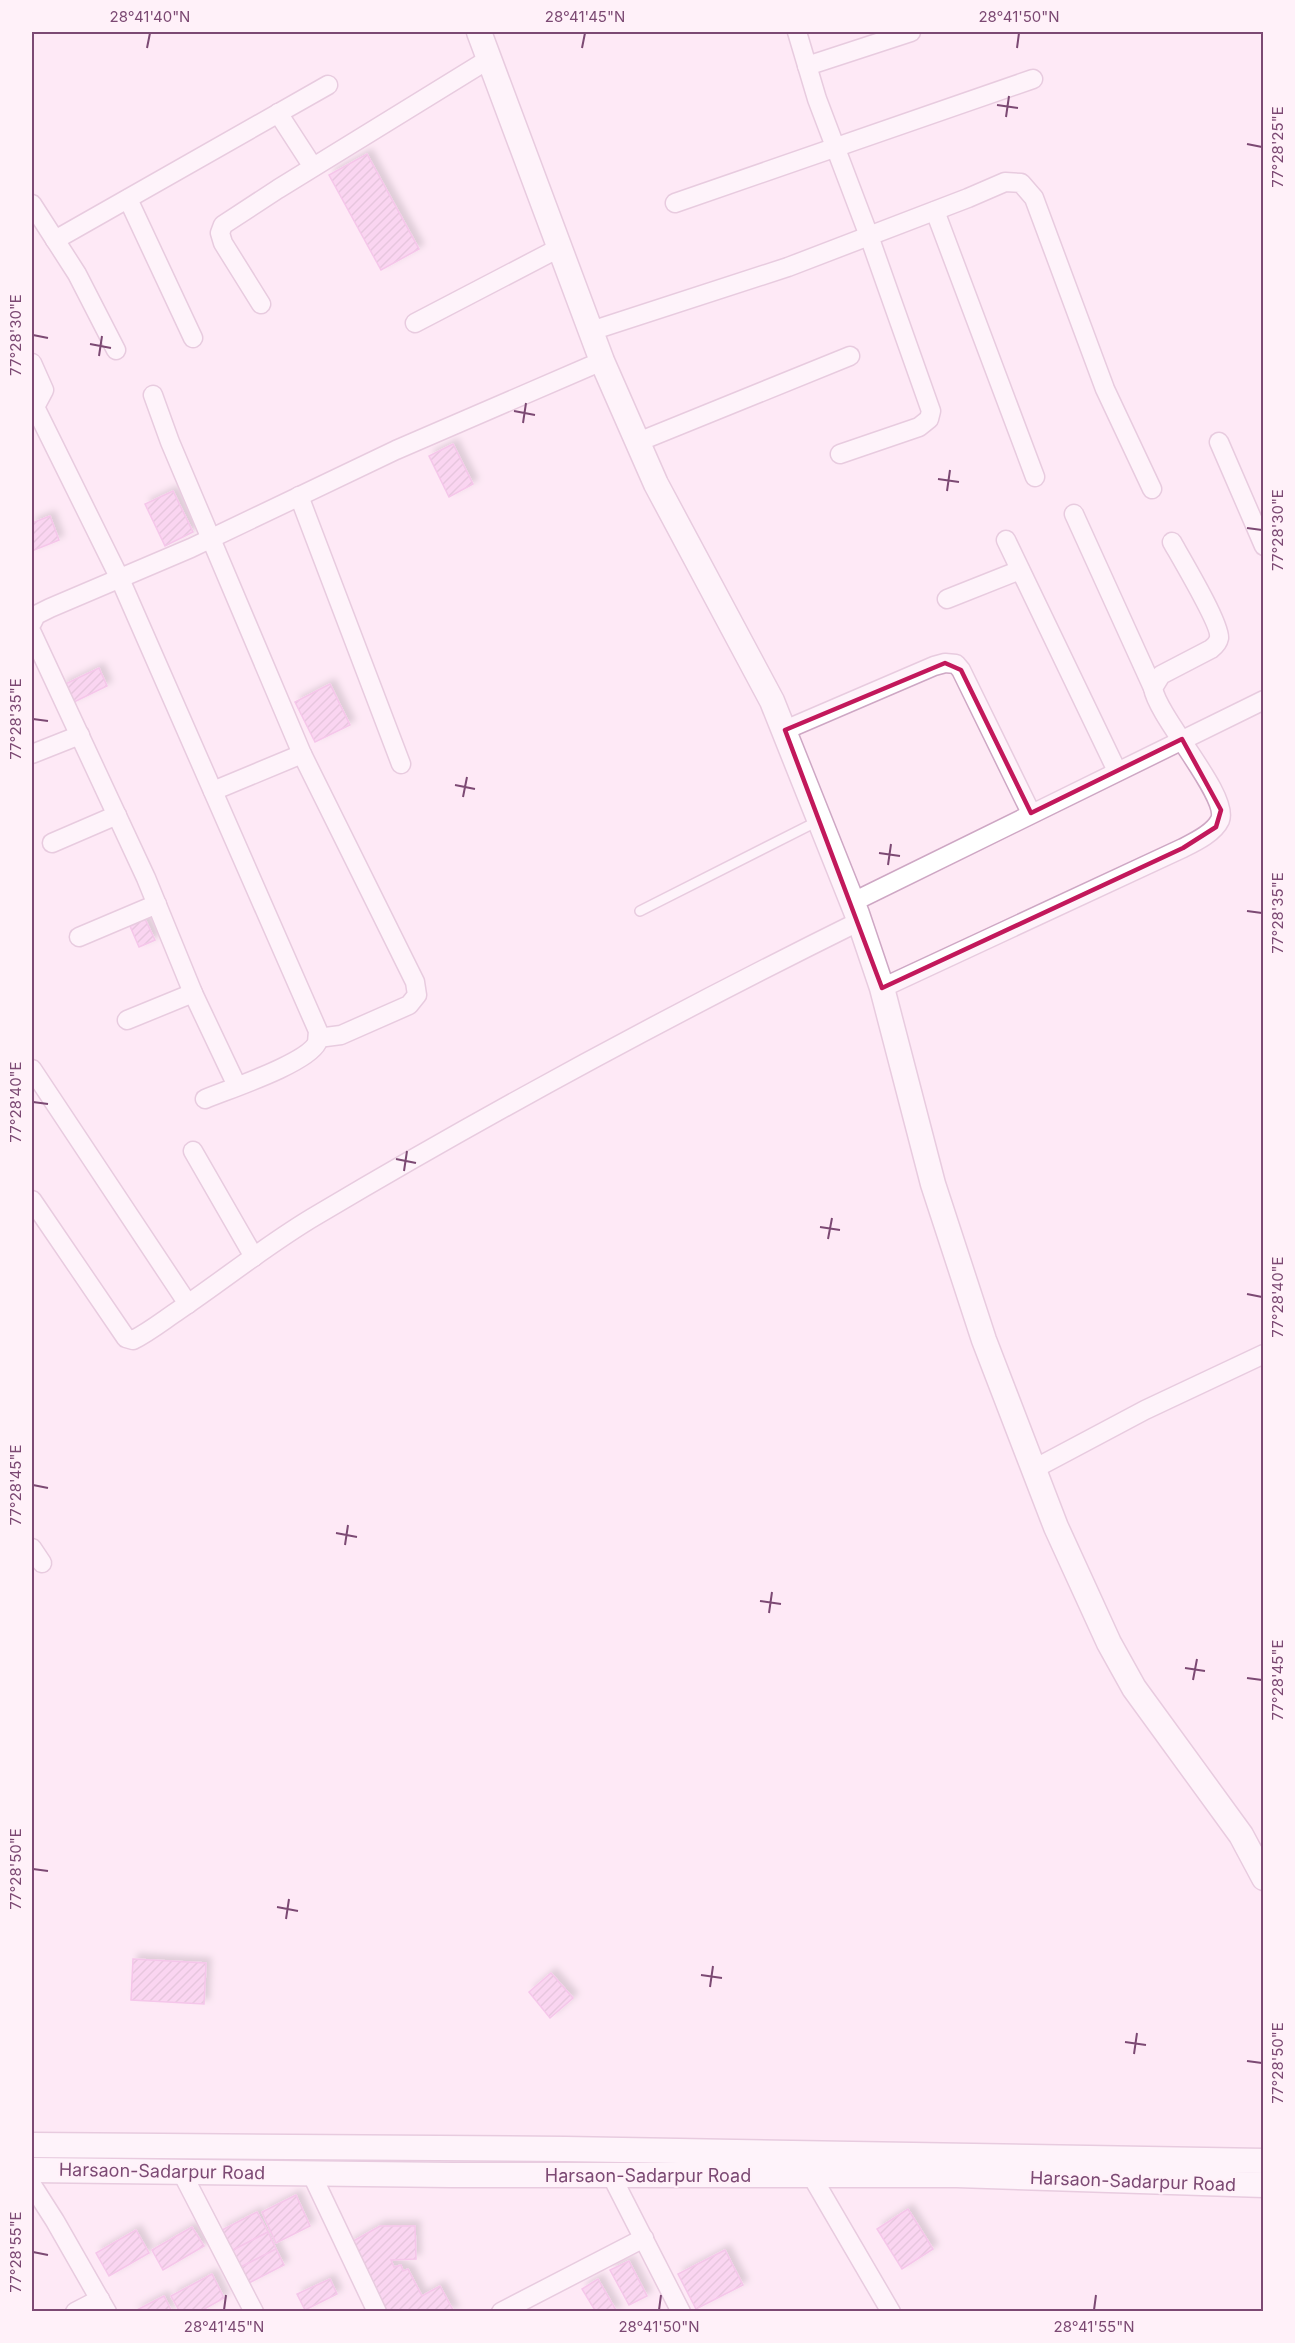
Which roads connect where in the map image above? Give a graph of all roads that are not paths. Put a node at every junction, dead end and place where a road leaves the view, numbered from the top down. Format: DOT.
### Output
graph roads {
  1 [pos="479,32"];
  2 [pos="797,32"];
  3 [pos="910,32"];
  4 [pos="489,59"];
  5 [pos="807,66"];
  6 [pos="1033,79"];
  7 [pos="328,85"];
  8 [pos="278,113"];
  9 [pos="834,147"];
  10 [pos="313,167"];
  11 [pos="128,199"];
  12 [pos="675,203"];
  13 [pos="32,204"];
  14 [pos="935,211"];
  15 [pos="868,236"];
  16 [pos="55,240"];
  17 [pos="559,248"];
  18 [pos="261,304"];
  19 [pos="415,323"];
  20 [pos="591,332"];
  21 [pos="193,338"];
  22 [pos="116,350"];
  23 [pos="850,356"];
  24 [pos="602,361"];
  25 [pos="32,363"];
  26 [pos="153,394"];
  27 [pos="638,442"];
  28 [pos="1219,442"];
  29 [pos="840,454"];
  30 [pos="1035,477"];
  31 [pos="1152,489"];
  32 [pos="299,496"];
  33 [pos="1074,514"];
  34 [pos="210,538"];
  35 [pos="1006,540"];
  36 [pos="1172,542"];
  37 [pos="1263,546"];
  38 [pos="1020,570"];
  39 [pos="120,579"];
  40 [pos="947,599"];
  41 [pos="33,614"];
  42 [pos="32,633"];
  43 [pos="1153,688"];
  44 [pos="1263,700"];
  45 [pos="785,730"];
  46 [pos="80,735"];
  47 [pos="1182,740"];
  48 [pos="32,754"];
  49 [pos="303,754"];
  50 [pos="401,764"];
  51 [pos="1117,771"];
  52 [pos="213,791"];
  53 [pos="1031,813"];
  54 [pos="117,815"];
  55 [pos="820,820"];
  56 [pos="52,843"];
  57 [pos="157,904"];
  58 [pos="640,911"];
  59 [pos="856,911"];
  60 [pos="79,937"];
  61 [pos="882,988"];
  62 [pos="193,993"];
  63 [pos="127,1020"];
  64 [pos="318,1038"];
  65 [pos="32,1069"];
  66 [pos="237,1086"];
  67 [pos="205,1099"];
  68 [pos="194,1151"];
  69 [pos="32,1200"];
  70 [pos="254,1257"];
  71 [pos="188,1304"];
  72 [pos="1263,1354"];
  73 [pos="1034,1469"];
  74 [pos="1263,1878"];
  75 [pos="32,2145"];
  76 [pos="1263,2161"];
  77 [pos="32,2170"];
  78 [pos="181,2171"];
  79 [pos="310,2173"];
  80 [pos="611,2175"];
  81 [pos="812,2175"];
  82 [pos="32,2185"];
  83 [pos="1263,2185"];
  84 [pos="644,2238"];
  85 [pos="103,2305"];
  86 [pos="75,2312"];
  87 [pos="254,2312"];
  88 [pos="377,2312"];
  89 [pos="501,2312"];
  90 [pos="681,2312"];
  91 [pos="891,2312"];
  1 -- 4 [label="street"];
  2 -- 5 [label="street"];
  3 -- 5 [label="street"];
  4 -- 10 [label="street"];
  4 -- 17 [label="street"];
  5 -- 9 [label="street"];
  6 -- 9 [label="street"];
  7 -- 8 [label="street"];
  8 -- 10 [label="street"];
  8 -- 11 [label="street"];
  9 -- 12 [label="street"];
  9 -- 15 [label="street"];
  10 -- 18 [label="street"];
  11 -- 16 [label="street"];
  11 -- 21 [label="street"];
  13 -- 16 [label="street"];
  14 -- 15 [label="street"];
  14 -- 30 [label="street"];
  14 -- 31 [label="street"];
  15 -- 20 [label="street"];
  15 -- 29 [label="street"];
  16 -- 22 [label="street"];
  17 -- 19 [label="street"];
  17 -- 20 [label="street"];
  20 -- 24 [label="street"];
  23 -- 27 [label="street"];
  24 -- 27 [label="street"];
  24 -- 32 [label="street"];
  25 -- 39 [label="street"];
  26 -- 34 [label="street"];
  27 -- 45 [label="street"];
  28 -- 37 [label="street"];
  32 -- 34 [label="street"];
  32 -- 50 [label="street"];
  33 -- 43 [label="street"];
  34 -- 39 [label="street"];
  34 -- 49 [label="street"];
  35 -- 38 [label="street"];
  36 -- 43 [label="street"];
  38 -- 40 [label="street"];
  38 -- 51 [label="street"];
  39 -- 41 [label="street"];
  39 -- 52 [label="street"];
  42 -- 46 [label="street"];
  43 -- 47 [label="street"];
  44 -- 47 [label="street"];
  45 -- 53 [label="street"];
  45 -- 55 [label="street"];
  46 -- 48 [label="street"];
  46 -- 54 [label="street"];
  47 -- 51 [label="street"];
  47 -- 61 [label="street"];
  49 -- 52 [label="street"];
  49 -- 64 [label="street"];
  51 -- 53 [label="street"];
  52 -- 64 [label="street"];
  53 -- 59 [label="street"];
  54 -- 56 [label="street"];
  54 -- 57 [label="street"];
  55 -- 58 [label="lane"];
  55 -- 59 [label="street"];
  57 -- 60 [label="street"];
  57 -- 62 [label="street"];
  59 -- 61 [label="street"];
  59 -- 70 [label="street"];
  61 -- 73 [label="street"];
  62 -- 63 [label="street"];
  62 -- 66 [label="street"];
  64 -- 66 [label="street"];
  65 -- 71 [label="street"];
  66 -- 67 [label="street"];
  68 -- 70 [label="street"];
  69 -- 71 [label="street"];
  70 -- 71 [label="street"];
  72 -- 73 [label="street"];
  73 -- 74 [label="street"];
  75 -- 76 [label="street, Harsaon-Sadarpur Road"];
  77 -- 78 [label="street, Harsaon-Sadarpur Road"];
  78 -- 79 [label="street, Harsaon-Sadarpur Road"];
  78 -- 87 [label="street"];
  79 -- 80 [label="street, Harsaon-Sadarpur Road"];
  79 -- 88 [label="street"];
  80 -- 81 [label="street, Harsaon-Sadarpur Road"];
  80 -- 84 [label="street"];
  81 -- 83 [label="street, Harsaon-Sadarpur Road"];
  81 -- 91 [label="street"];
  82 -- 85 [label="street"];
  84 -- 89 [label="street"];
  84 -- 90 [label="street"];
  85 -- 86 [label="street"];
}
